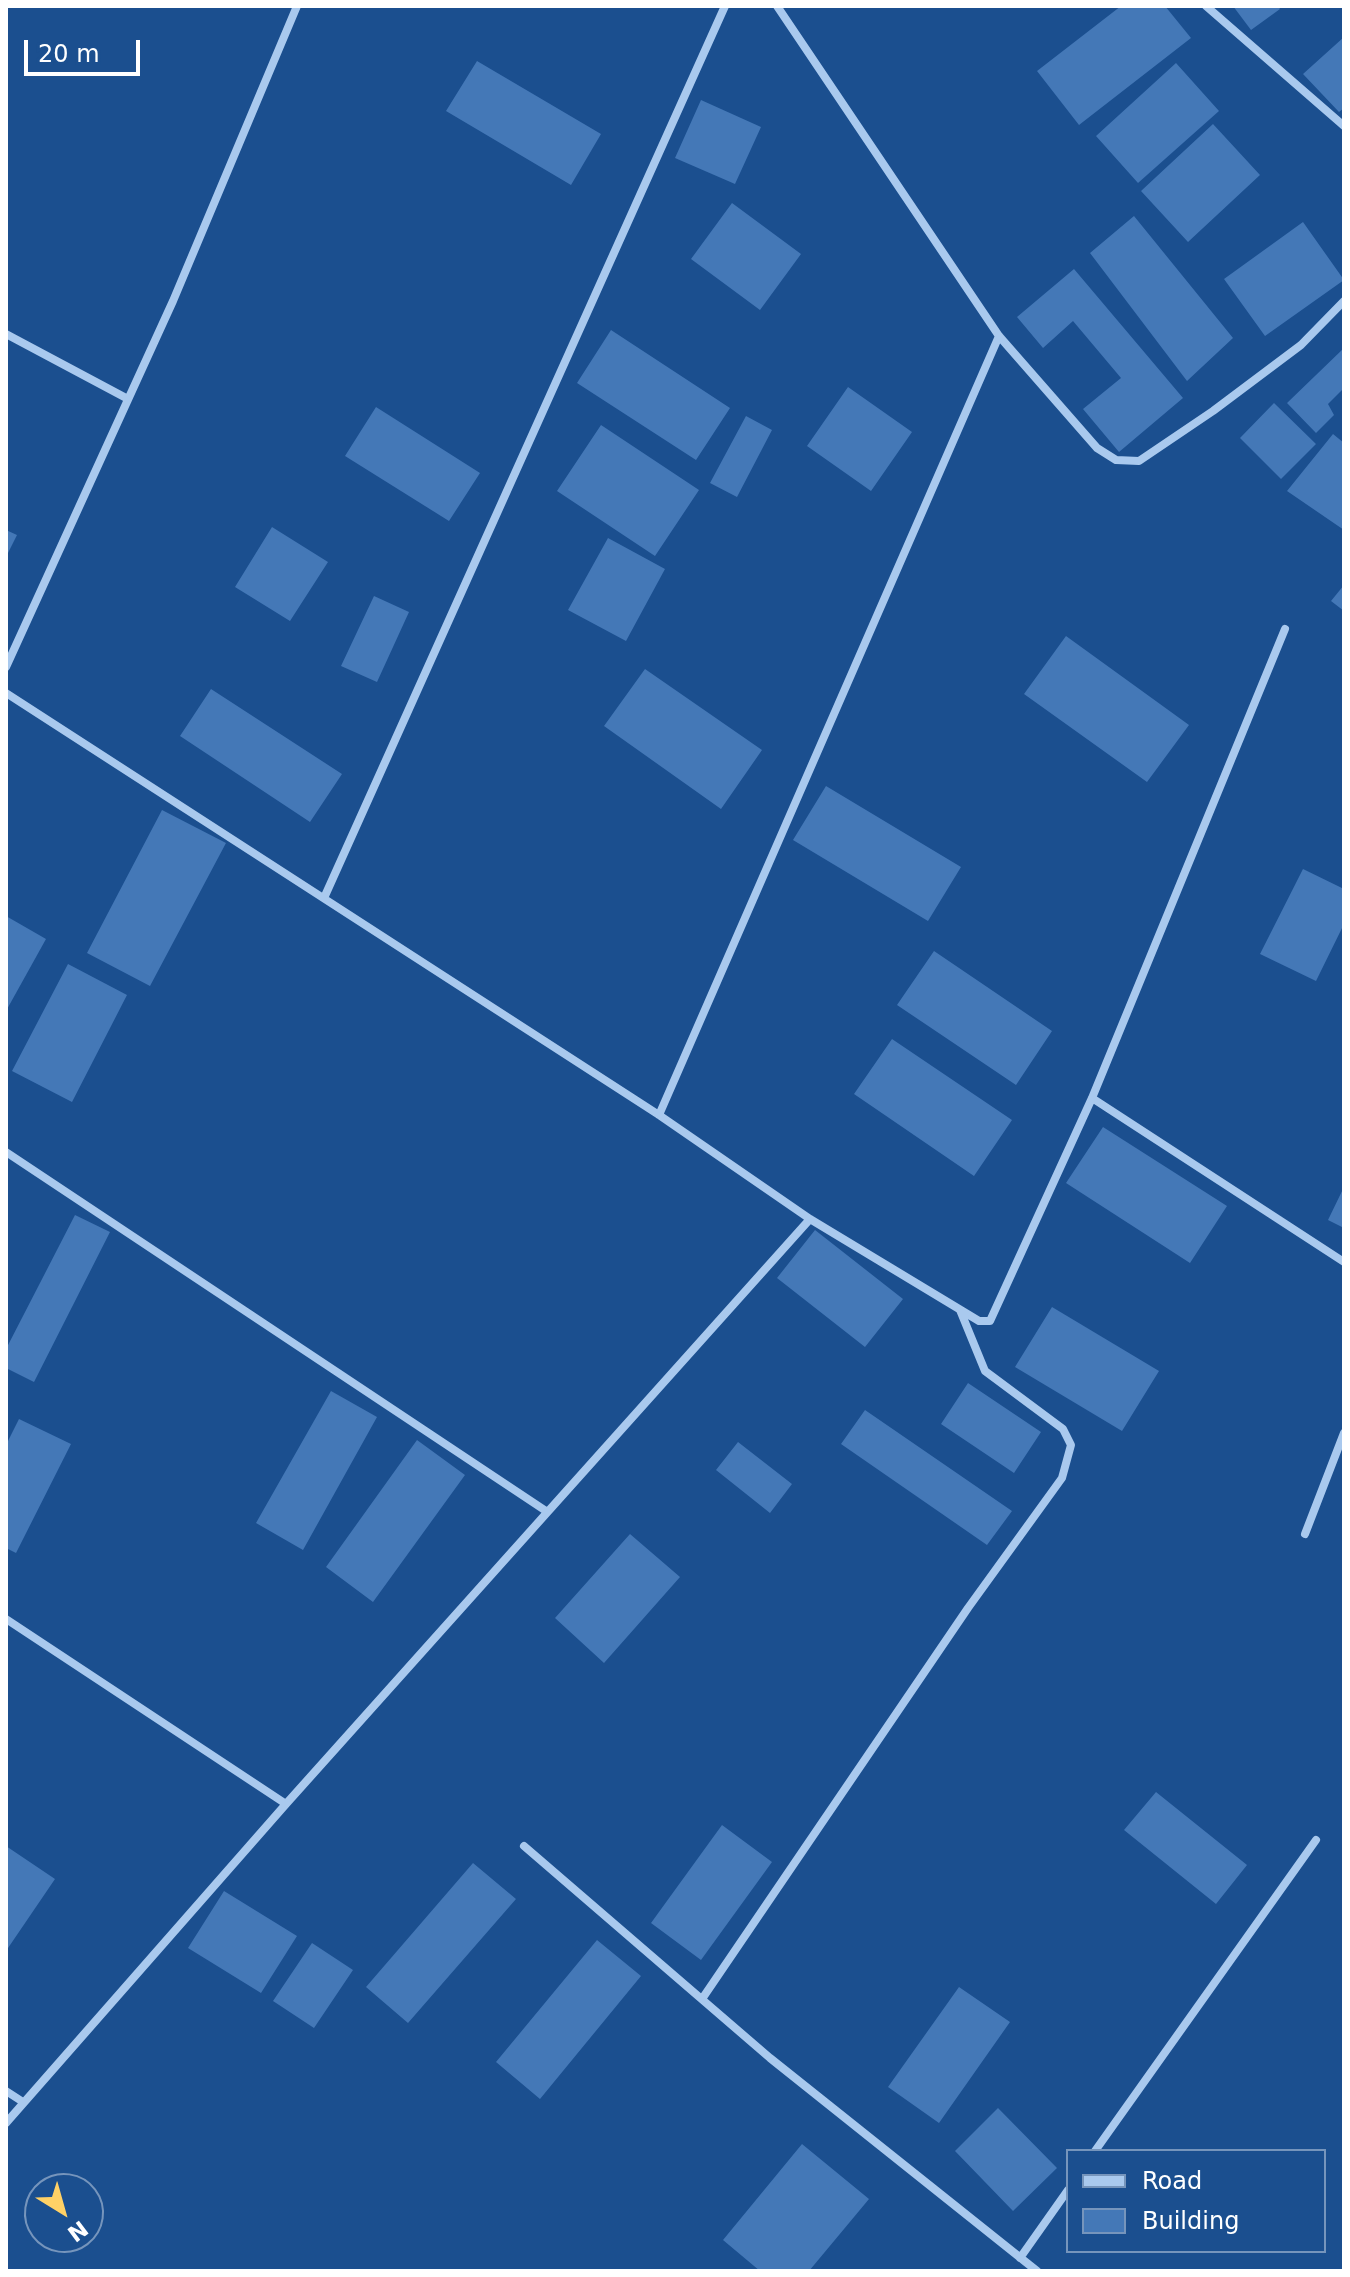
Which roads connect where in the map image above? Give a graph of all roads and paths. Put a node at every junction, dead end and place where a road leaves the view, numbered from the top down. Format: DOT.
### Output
graph roads {
  1 [pos="297,6"];
  2 [pos="725,6"];
  3 [pos="777,6"];
  4 [pos="1206,6"];
  5 [pos="1344,126"];
  6 [pos="1344,301"];
  7 [pos="6,334"];
  8 [pos="999,336"];
  9 [pos="128,399"];
  10 [pos="1285,629"];
  11 [pos="6,667"];
  12 [pos="6,693"];
  13 [pos="324,898"];
  14 [pos="1092,1098"];
  15 [pos="659,1115"];
  16 [pos="6,1152"];
  17 [pos="810,1219"];
  18 [pos="1344,1262"];
  19 [pos="960,1309"];
  20 [pos="1344,1433"];
  21 [pos="546,1511"];
  22 [pos="1305,1534"];
  23 [pos="6,1619"];
  24 [pos="286,1804"];
  25 [pos="1316,1840"];
  26 [pos="524,1846"];
  27 [pos="702,1999"];
  28 [pos="6,2091"];
  29 [pos="23,2102"];
  30 [pos="6,2123"];
  31 [pos="1096,2149"];
  32 [pos="1066,2193"];
  33 [pos="1020,2258"];
  34 [pos="1037,2271"];
  1 -- 9 [label="street"];
  2 -- 13 [label="street"];
  3 -- 8 [label="street"];
  4 -- 5 [label="street"];
  6 -- 8 [label="street"];
  7 -- 9 [label="street"];
  8 -- 15 [label="street"];
  9 -- 11 [label="street"];
  10 -- 14 [label="street"];
  12 -- 13 [label="street"];
  13 -- 15 [label="street"];
  14 -- 18 [label="street"];
  14 -- 19 [label="street"];
  15 -- 17 [label="street"];
  16 -- 21 [label="street"];
  17 -- 19 [label="street"];
  17 -- 21 [label="street"];
  19 -- 27 [label="street"];
  20 -- 22 [label="street"];
  21 -- 24 [label="street"];
  23 -- 24 [label="street"];
  24 -- 29 [label="street"];
  25 -- 31 [label="street"];
  26 -- 27 [label="street"];
  27 -- 33 [label="street"];
  28 -- 29 [label="street"];
  29 -- 30 [label="street"];
  32 -- 33 [label="street"];
  33 -- 34 [label="street"];
}
